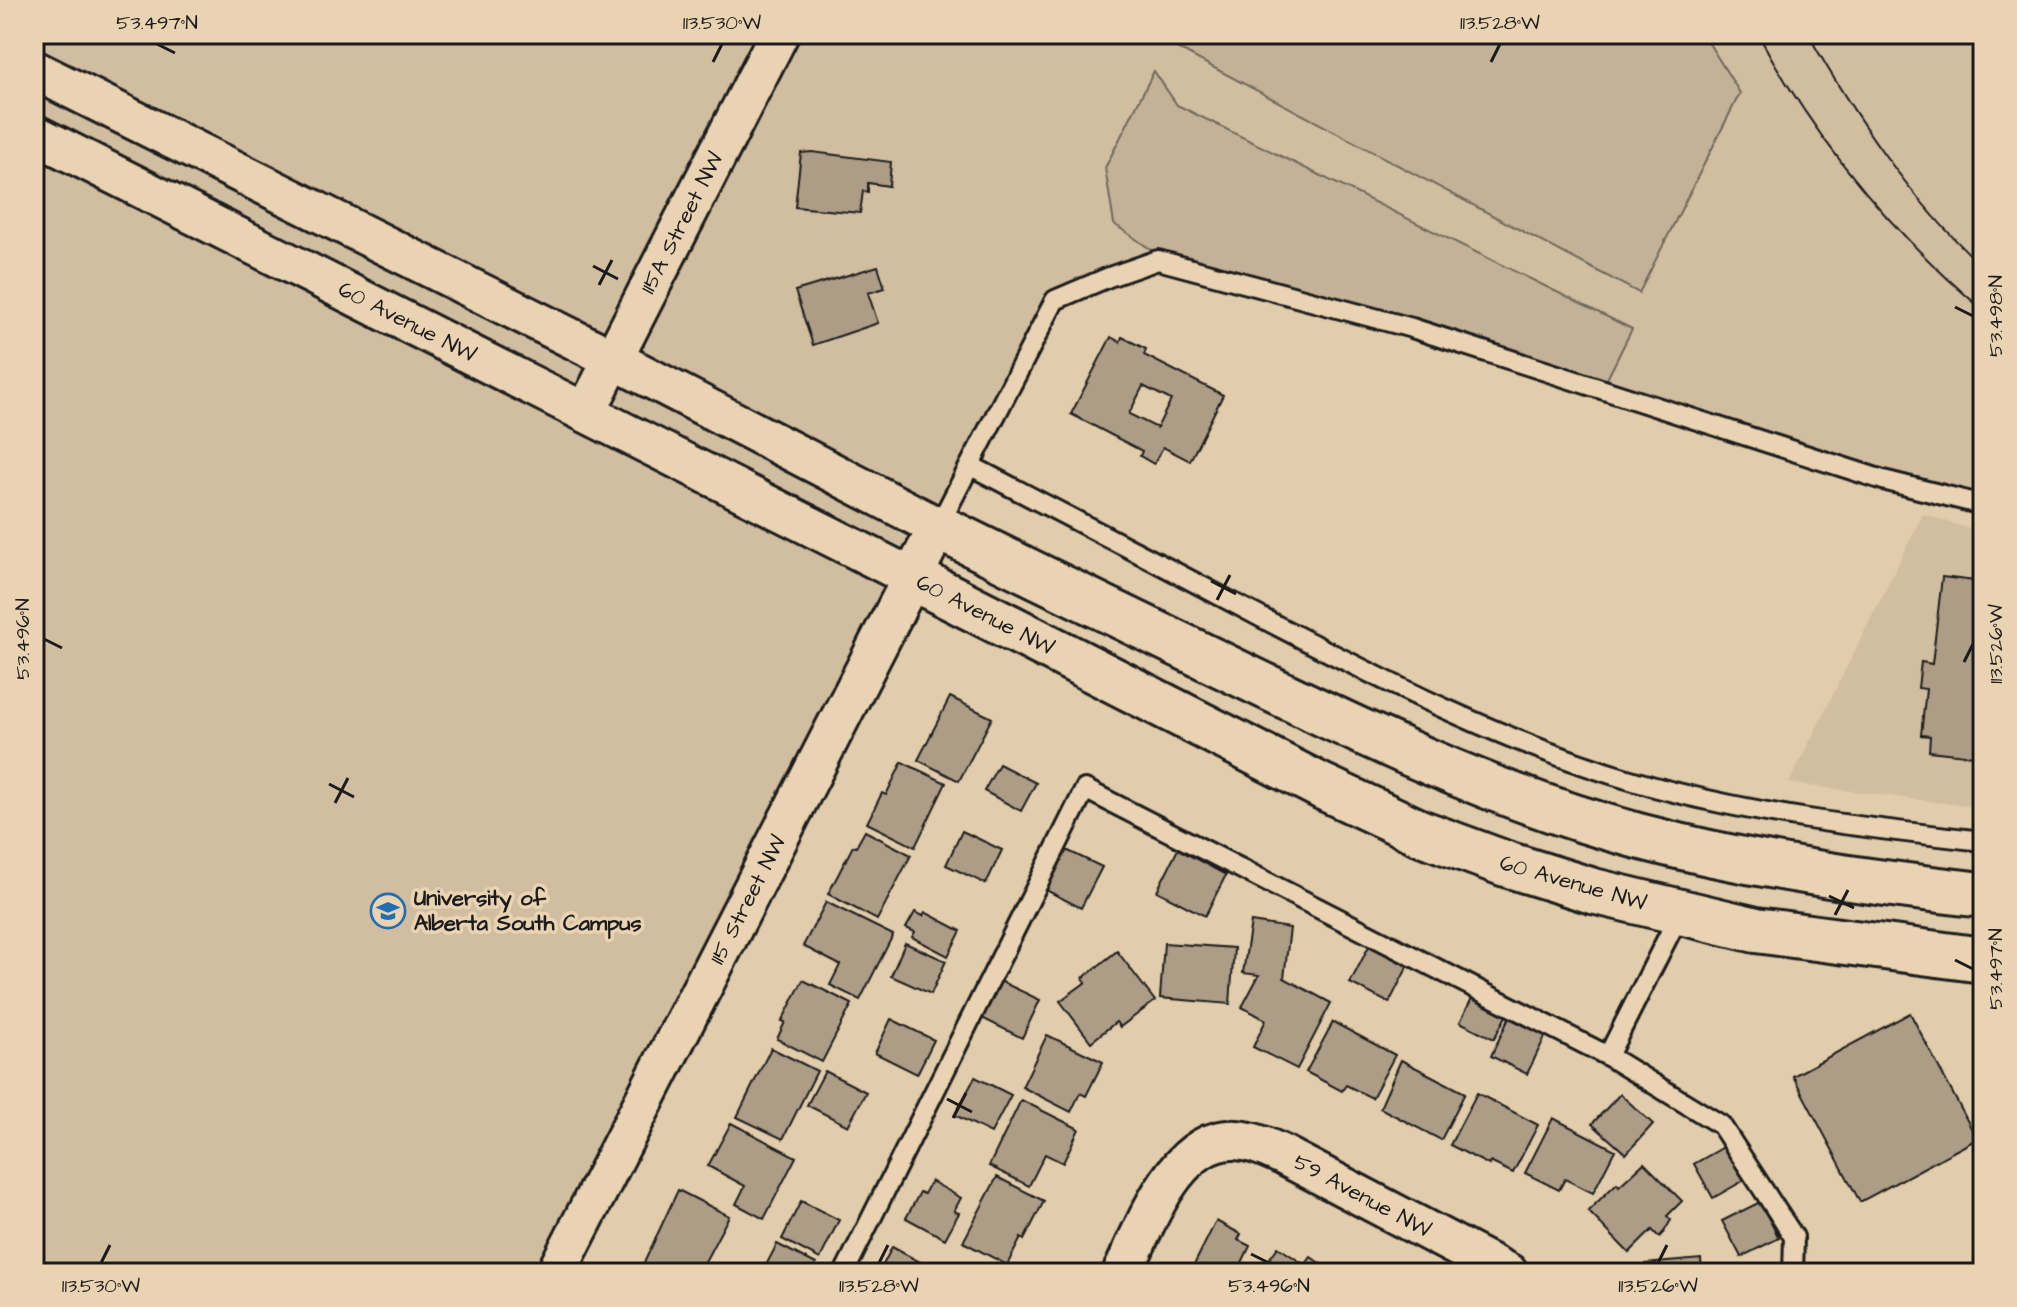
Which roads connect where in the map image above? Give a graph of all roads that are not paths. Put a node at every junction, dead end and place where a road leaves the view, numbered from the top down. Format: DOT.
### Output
graph roads {
  1 [pos="779,34"];
  2 [pos="34,70"];
  3 [pos="34,134"];
  4 [pos="613,359"];
  5 [pos="586,412"];
  6 [pos="971,466"];
  7 [pos="1983,505"];
  8 [pos="938,527"];
  9 [pos="913,578"];
  10 [pos="1983,841"];
  11 [pos="1983,895"];
  12 [pos="1680,913"];
  13 [pos="1983,960"];
  14 [pos="1608,1056"];
  15 [pos="556,1273"];
  16 [pos="844,1273"];
  17 [pos="1122,1273"];
  18 [pos="1508,1273"];
  19 [pos="1793,1273"];
  1 -- 4 [label="street, 115A Street NW"];
  2 -- 4 [label="street"];
  3 -- 5 [label="street, 60 Avenue NW"];
  4 -- 5 [label="street, 115A Street NW"];
  4 -- 8 [label="street"];
  5 -- 9 [label="street, 60 Avenue NW"];
  6 -- 7 [label="lane"];
  6 -- 8 [label="lane"];
  6 -- 10 [label="lane"];
  8 -- 9 [label="street, 115 Street NW"];
  8 -- 11 [label="street"];
  9 -- 12 [label="street, 60 Avenue NW"];
  9 -- 15 [label="street, 115 Street NW"];
  12 -- 13 [label="street, 60 Avenue NW"];
  12 -- 14 [label="lane"];
  14 -- 16 [label="lane"];
  14 -- 19 [label="lane"];
  17 -- 18 [label="street, 59 Avenue NW"];
}
